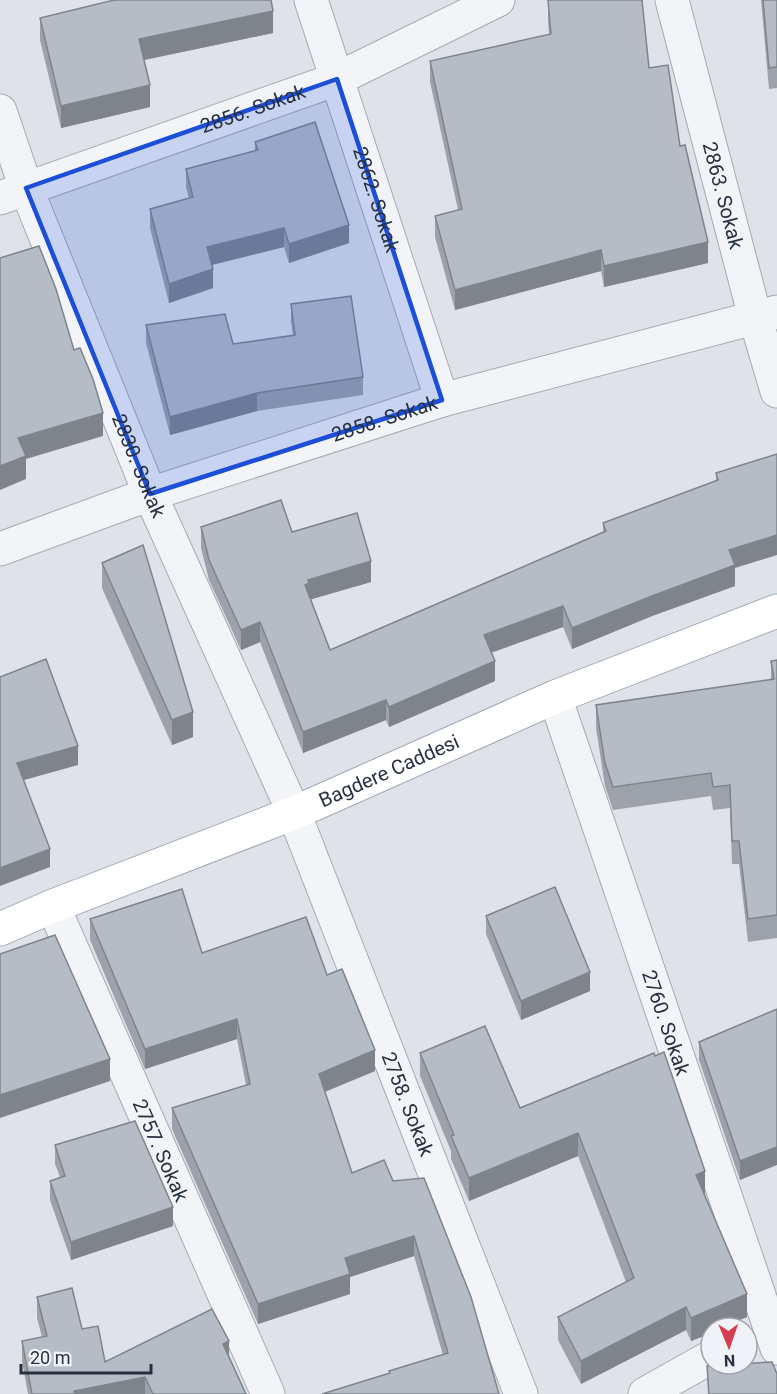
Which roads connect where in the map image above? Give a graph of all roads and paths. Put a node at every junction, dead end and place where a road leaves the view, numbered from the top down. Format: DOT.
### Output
graph roads {
  1 [pos="311,0"];
  2 [pos="498,0"];
  3 [pos="672,0"];
  4 [pos="337,79"];
  5 [pos="0,111"];
  6 [pos="13,193"];
  7 [pos="766,315"];
  8 [pos="777,391"];
  9 [pos="442,400"];
  10 [pos="150,494"];
  11 [pos="0,549"];
  12 [pos="777,610"];
  13 [pos="555,697"];
  14 [pos="294,813"];
  15 [pos="53,906"];
  16 [pos="0,928"];
  17 [pos="764,1336"];
  18 [pos="699,1364"];
  19 [pos="268,1394"];
  20 [pos="521,1394"];
  21 [pos="645,1394"];
  1 -- 4 [label="street, 2862. Sokak"];
  2 -- 4 [label="street, 2856. Sokak"];
  3 -- 7 [label="street, 2863. Sokak"];
  4 -- 6 [label="street, 2856. Sokak"];
  4 -- 9 [label="street, 2862. Sokak"];
  5 -- 6 [label="street, 2830. Sokak"];
  6 -- 10 [label="street, 2830. Sokak"];
  7 -- 8 [label="street, 2863. Sokak"];
  7 -- 9 [label="street, 2858. Sokak"];
  9 -- 10 [label="street, 2858. Sokak"];
  10 -- 11 [label="street, 2858. Sokak"];
  10 -- 14 [label="street, 2830. Sokak"];
  12 -- 13 [label="main road, Bagdere Caddesi"];
  13 -- 14 [label="main road, Bagdere Caddesi"];
  13 -- 17 [label="street, 2760. Sokak"];
  14 -- 15 [label="main road, Bagdere Caddesi"];
  14 -- 20 [label="street, 2758. Sokak"];
  15 -- 16 [label="main road, Bagdere Caddesi"];
  15 -- 19 [label="street, 2757. Sokak"];
  18 -- 21 [label="street"];
}
